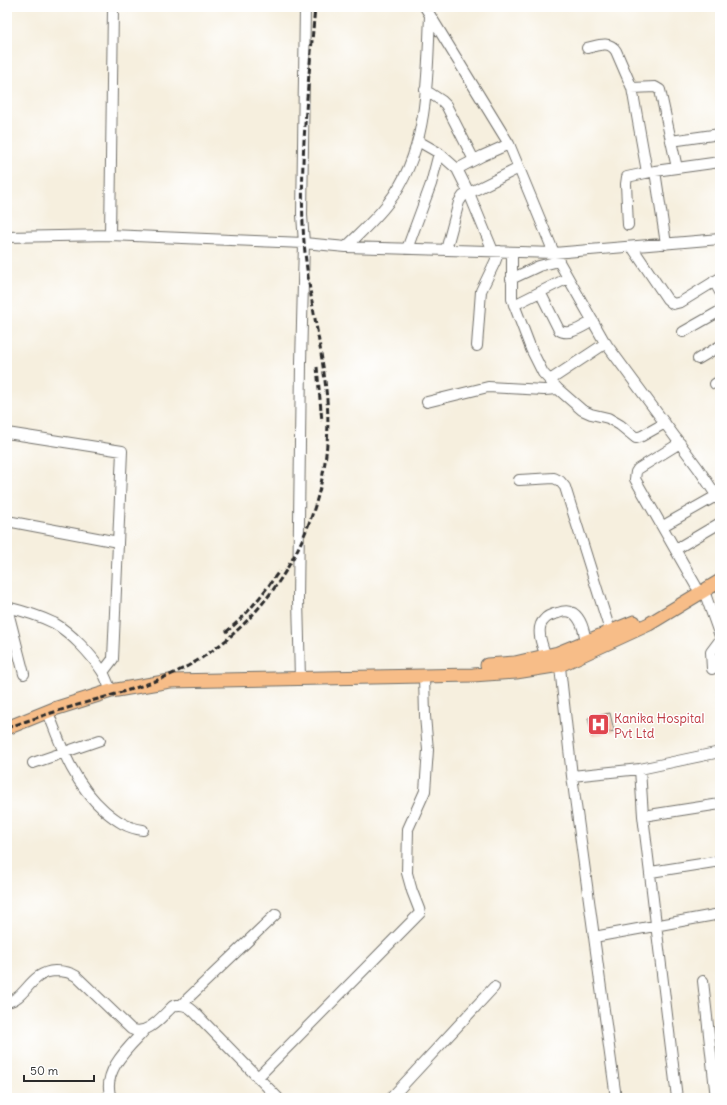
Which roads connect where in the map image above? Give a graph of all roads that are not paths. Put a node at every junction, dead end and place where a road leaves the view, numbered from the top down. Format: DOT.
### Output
graph roads {
  1 [pos="113,7"];
  2 [pos="305,7"];
  3 [pos="428,11"];
  4 [pos="587,48"];
  5 [pos="632,88"];
  6 [pos="426,90"];
  7 [pos="720,134"];
  8 [pos="418,141"];
  9 [pos="671,141"];
  10 [pos="510,144"];
  11 [pos="439,153"];
  12 [pos="474,160"];
  13 [pos="720,162"];
  14 [pos="519,168"];
  15 [pos="677,168"];
  16 [pos="457,169"];
  17 [pos="650,172"];
  18 [pos="469,192"];
  19 [pos="628,224"];
  20 [pos="110,235"];
  21 [pos="7,237"];
  22 [pos="720,239"];
  23 [pos="304,243"];
  24 [pos="666,244"];
  25 [pos="632,246"];
  26 [pos="346,247"];
  27 [pos="407,249"];
  28 [pos="446,250"];
  29 [pos="496,251"];
  30 [pos="512,252"];
  31 [pos="557,257"];
  32 [pos="568,278"];
  33 [pos="511,279"];
  34 [pos="717,280"];
  35 [pos="540,292"];
  36 [pos="720,292"];
  37 [pos="514,305"];
  38 [pos="720,311"];
  39 [pos="593,321"];
  40 [pos="684,332"];
  41 [pos="606,344"];
  42 [pos="477,346"];
  43 [pos="720,346"];
  44 [pos="698,359"];
  45 [pos="550,380"];
  46 [pos="558,389"];
  47 [pos="428,402"];
  48 [pos="665,423"];
  49 [pos="7,434"];
  50 [pos="680,444"];
  51 [pos="519,480"];
  52 [pos="718,498"];
  53 [pos="7,521"];
  54 [pos="720,523"];
  55 [pos="663,526"];
  56 [pos="118,542"];
  57 [pos="676,549"];
  58 [pos="720,572"];
  59 [pos="720,581"];
  60 [pos="700,589"];
  61 [pos="7,608"];
  62 [pos="611,636"];
  63 [pos="720,636"];
  64 [pos="586,641"];
  65 [pos="720,641"];
  66 [pos="554,658"];
  67 [pos="712,669"];
  68 [pos="408,672"];
  69 [pos="24,674"];
  70 [pos="300,674"];
  71 [pos="424,676"];
  72 [pos="107,682"];
  73 [pos="48,712"];
  74 [pos="7,720"];
  75 [pos="7,728"];
  76 [pos="100,740"];
  77 [pos="63,752"];
  78 [pos="720,752"];
  79 [pos="33,763"];
  80 [pos="640,769"];
  81 [pos="572,776"];
  82 [pos="720,804"];
  83 [pos="644,816"];
  84 [pos="142,830"];
  85 [pos="720,861"];
  86 [pos="651,872"];
  87 [pos="276,914"];
  88 [pos="720,914"];
  89 [pos="657,925"];
  90 [pos="594,937"];
  91 [pos="703,982"];
  92 [pos="494,987"];
  93 [pos="7,1002"];
  94 [pos="181,1005"];
  95 [pos="144,1031"];
  96 [pos="258,1077"];
  97 [pos="111,1098"];
  98 [pos="278,1098"];
  99 [pos="391,1098"];
  100 [pos="616,1098"];
  101 [pos="677,1098"];
  102 [pos="716,1098"];
  1 -- 20 [label="street"];
  2 -- 23 [label="street"];
  3 -- 6 [label="street"];
  3 -- 10 [label="street"];
  4 -- 5 [label="street"];
  5 -- 9 [label="street"];
  5 -- 17 [label="street"];
  6 -- 8 [label="street"];
  6 -- 12 [label="street"];
  7 -- 9 [label="street"];
  8 -- 11 [label="street"];
  8 -- 26 [label="street"];
  9 -- 15 [label="street"];
  10 -- 12 [label="street"];
  10 -- 14 [label="street"];
  11 -- 16 [label="street"];
  11 -- 27 [label="street"];
  12 -- 16 [label="street"];
  13 -- 15 [label="street"];
  14 -- 18 [label="street"];
  14 -- 31 [label="street"];
  15 -- 17 [label="street"];
  16 -- 18 [label="street"];
  17 -- 19 [label="street"];
  17 -- 24 [label="street"];
  18 -- 28 [label="street"];
  18 -- 29 [label="street"];
  20 -- 21 [label="street"];
  20 -- 23 [label="street"];
  22 -- 24 [label="street"];
  23 -- 26 [label="street"];
  23 -- 70 [label="street"];
  24 -- 25 [label="street"];
  25 -- 31 [label="street"];
  25 -- 34 [label="street"];
  26 -- 27 [label="street"];
  27 -- 28 [label="street"];
  28 -- 29 [label="street"];
  29 -- 30 [label="street"];
  29 -- 42 [label="street"];
  30 -- 31 [label="street"];
  30 -- 33 [label="street"];
  31 -- 32 [label="street"];
  31 -- 33 [label="street"];
  32 -- 35 [label="street"];
  32 -- 39 [label="street"];
  33 -- 37 [label="street"];
  34 -- 36 [label="street"];
  35 -- 37 [label="street"];
  35 -- 39 [label="street"];
  37 -- 45 [label="street"];
  38 -- 40 [label="street"];
  39 -- 41 [label="street"];
  41 -- 45 [label="street"];
  41 -- 48 [label="street"];
  43 -- 44 [label="street"];
  45 -- 46 [label="street"];
  46 -- 47 [label="street"];
  46 -- 48 [label="street"];
  48 -- 50 [label="street"];
  49 -- 56 [label="street"];
  50 -- 52 [label="street"];
  50 -- 55 [label="street"];
  51 -- 62 [label="street"];
  52 -- 55 [label="street"];
  53 -- 56 [label="street"];
  54 -- 57 [label="street"];
  55 -- 57 [label="street"];
  56 -- 72 [label="street"];
  57 -- 60 [label="street"];
  58 -- 60 [label="main road"];
  59 -- 60 [label="main road"];
  60 -- 62 [label="main road"];
  60 -- 63 [label="street"];
  61 -- 69 [label="street"];
  61 -- 72 [label="street"];
  62 -- 64 [label="main road"];
  62 -- 66 [label="main road"];
  64 -- 66 [label="main road"];
  64 -- 66 [label="street"];
  65 -- 67 [label="street"];
  66 -- 68 [label="main road"];
  66 -- 71 [label="main road"];
  66 -- 81 [label="street"];
  68 -- 70 [label="main road"];
  68 -- 71 [label="main road"];
  70 -- 72 [label="main road"];
  71 -- 96 [label="street"];
  72 -- 73 [label="main road"];
  72 -- 74 [label="main road"];
  73 -- 75 [label="main road"];
  73 -- 77 [label="street"];
  76 -- 77 [label="street"];
  77 -- 79 [label="street"];
  77 -- 84 [label="street"];
  78 -- 80 [label="street"];
  80 -- 81 [label="street"];
  80 -- 83 [label="street"];
  81 -- 90 [label="street"];
  82 -- 83 [label="street"];
  83 -- 86 [label="street"];
  85 -- 86 [label="street"];
  86 -- 89 [label="street"];
  87 -- 94 [label="street"];
  88 -- 89 [label="street"];
  89 -- 90 [label="street"];
  89 -- 101 [label="street"];
  90 -- 100 [label="street"];
  91 -- 102 [label="street"];
  92 -- 99 [label="street"];
  93 -- 95 [label="street"];
  94 -- 95 [label="street"];
  94 -- 96 [label="street"];
  95 -- 97 [label="street"];
  96 -- 98 [label="street"];
}
